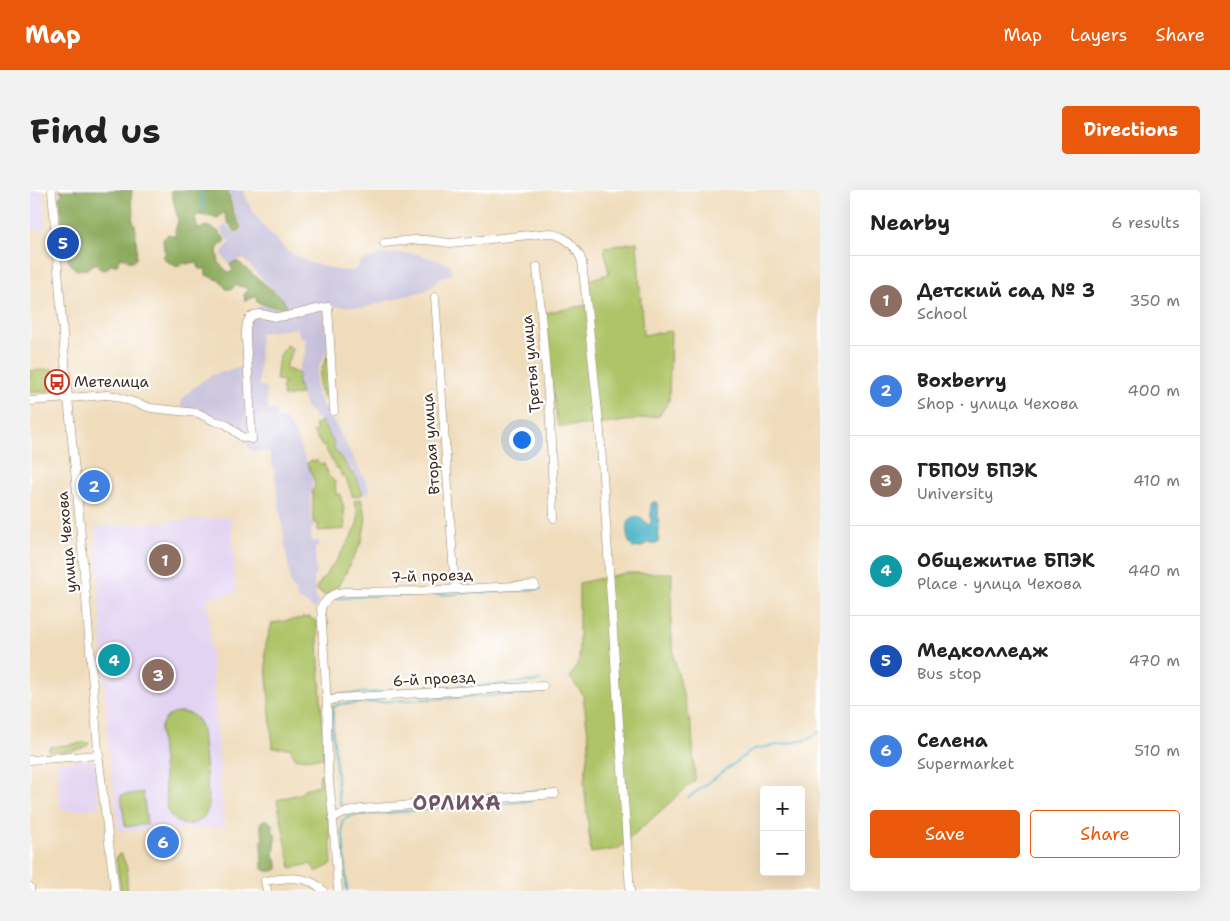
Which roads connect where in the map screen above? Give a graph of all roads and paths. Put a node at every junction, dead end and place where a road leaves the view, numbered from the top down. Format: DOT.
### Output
graph roads {
  1 [pos="52,190"];
  2 [pos="384,243"];
  3 [pos="537,267"];
  4 [pos="435,298"];
  5 [pos="68,398"];
  6 [pos="30,402"];
  7 [pos="334,411"];
  8 [pos="554,518"];
  9 [pos="536,585"];
  10 [pos="455,590"];
  11 [pos="543,686"];
  12 [pos="327,702"];
  13 [pos="99,755"];
  14 [pos="30,760"];
  15 [pos="555,794"];
  16 [pos="333,818"];
  17 [pos="30,887"];
  18 [pos="30,891"];
  19 [pos="115,891"];
  20 [pos="268,891"];
  21 [pos="323,891"];
  22 [pos="338,891"];
  23 [pos="630,891"];
  1 -- 5 [label="street, улица Чехова"];
  2 -- 23 [label="street"];
  3 -- 8 [label="street, Третья улица"];
  4 -- 10 [label="street, Вторая улица"];
  5 -- 6 [label="street"];
  5 -- 7 [label="street"];
  5 -- 13 [label="street, улица Чехова"];
  9 -- 10 [label="street, 7-й проезд"];
  10 -- 12 [label="street, 7-й проезд"];
  11 -- 12 [label="street, 6-й проезд"];
  12 -- 16 [label="street"];
  13 -- 14 [label="street"];
  13 -- 19 [label="street, улица Чехова"];
  15 -- 16 [label="street"];
  16 -- 22 [label="street"];
  17 -- 18 [label="street"];
  20 -- 21 [label="street"];
}
